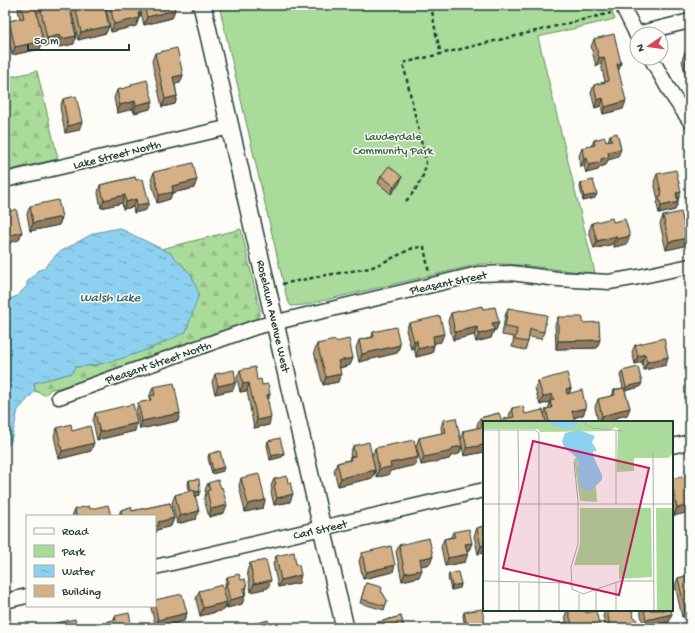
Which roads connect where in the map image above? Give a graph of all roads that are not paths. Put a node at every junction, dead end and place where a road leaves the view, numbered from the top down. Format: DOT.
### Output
graph roads {
  1 [pos="202,5"];
  2 [pos="623,8"];
  3 [pos="690,21"];
  4 [pos="633,26"];
  5 [pos="669,26"];
  6 [pos="655,66"];
  7 [pos="690,121"];
  8 [pos="230,127"];
  9 [pos="5,180"];
  10 [pos="690,267"];
  11 [pos="275,323"];
  12 [pos="256,327"];
  13 [pos="59,397"];
  14 [pos="690,442"];
  15 [pos="673,446"];
  16 [pos="483,490"];
  17 [pos="323,528"];
  18 [pos="156,567"];
  19 [pos="26,596"];
  20 [pos="5,601"];
  21 [pos="345,628"];
  1 -- 8 [label="street, Roselawn Avenue West"];
  2 -- 4 [label="street"];
  3 -- 5 [label="street"];
  6 -- 7 [label="street"];
  8 -- 9 [label="street, Lake Street North"];
  8 -- 11 [label="street, Roselawn Avenue West"];
  10 -- 11 [label="street, Pleasant Street"];
  11 -- 12 [label="street, Pleasant Street"];
  11 -- 17 [label="street, Roselawn Avenue West"];
  12 -- 13 [label="street, Pleasant Street North"];
  14 -- 15 [label="street"];
  16 -- 17 [label="street, Carl Street"];
  17 -- 18 [label="street, Carl Street"];
  17 -- 21 [label="street, Roselawn Avenue West"];
  19 -- 20 [label="street"];
}
